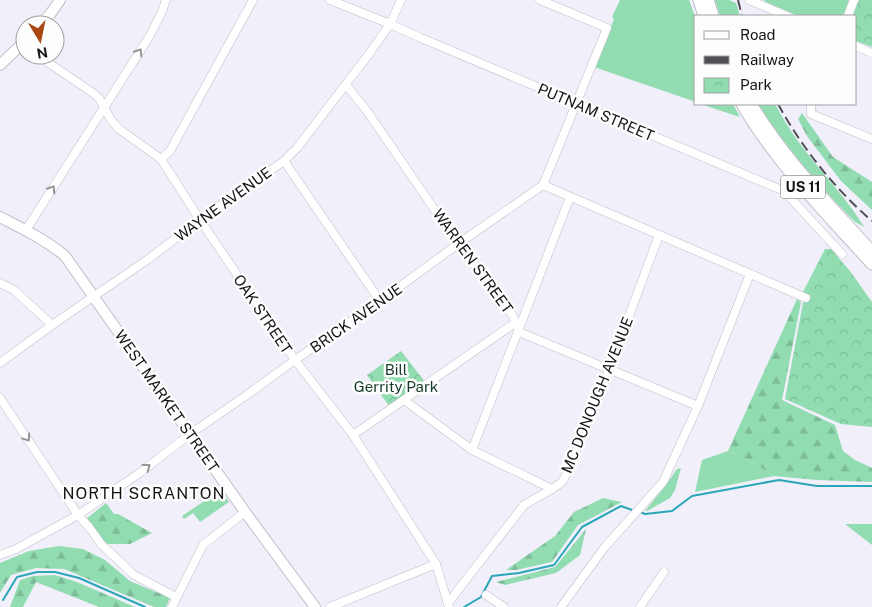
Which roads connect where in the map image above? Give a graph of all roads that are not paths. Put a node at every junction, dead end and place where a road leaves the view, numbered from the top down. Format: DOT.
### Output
graph roads {
  1 [pos="60,0"];
  2 [pos="166,0"];
  3 [pos="253,0"];
  4 [pos="330,0"];
  5 [pos="401,0"];
  6 [pos="540,0"];
  7 [pos="565,0"];
  8 [pos="699,0"];
  9 [pos="708,0"];
  10 [pos="749,0"];
  11 [pos="854,0"];
  12 [pos="561,9"];
  13 [pos="49,15"];
  14 [pos="704,15"];
  15 [pos="713,15"];
  16 [pos="784,15"];
  17 [pos="848,15"];
  18 [pos="390,24"];
  19 [pos="857,46"];
  20 [pos="15,52"];
  21 [pos="872,53"];
  22 [pos="0,65"];
  23 [pos="52,65"];
  24 [pos="346,84"];
  25 [pos="576,104"];
  26 [pos="743,105"];
  27 [pos="753,105"];
  28 [pos="810,105"];
  29 [pos="104,107"];
  30 [pos="872,139"];
  31 [pos="161,159"];
  32 [pos="284,161"];
  33 [pos="543,185"];
  34 [pos="570,197"];
  35 [pos="0,217"];
  36 [pos="200,220"];
  37 [pos="26,230"];
  38 [pos="659,235"];
  39 [pos="458,244"];
  40 [pos="872,252"];
  41 [pos="842,254"];
  42 [pos="872,264"];
  43 [pos="750,274"];
  44 [pos="0,283"];
  45 [pos="94,296"];
  46 [pos="806,298"];
  47 [pos="380,301"];
  48 [pos="515,323"];
  49 [pos="52,325"];
  50 [pos="519,332"];
  51 [pos="295,360"];
  52 [pos="0,363"];
  53 [pos="609,370"];
  54 [pos="0,398"];
  55 [pos="404,400"];
  56 [pos="698,406"];
  57 [pos="190,434"];
  58 [pos="353,435"];
  59 [pos="472,450"];
  60 [pos="552,489"];
  61 [pos="245,512"];
  62 [pos="78,515"];
  63 [pos="0,548"];
  64 [pos="16,549"];
  65 [pos="0,555"];
  66 [pos="436,564"];
  67 [pos="664,572"];
  68 [pos="486,595"];
  69 [pos="176,598"];
  70 [pos="448,605"];
  71 [pos="172,607"];
  72 [pos="315,607"];
  73 [pos="330,607"];
  74 [pos="504,607"];
  75 [pos="561,607"];
  76 [pos="640,607"];
  1 -- 13 [label="main road"];
  29 -- 2 [label="street, one-way"];
  3 -- 31 [label="street"];
  4 -- 18 [label="street, PUTNAM STREET"];
  5 -- 18 [label="street, WAYNE AVENUE"];
  6 -- 12 [label="street"];
  7 -- 12 [label="street"];
  8 -- 14 [label="highway"];
  9 -- 15 [label="highway"];
  10 -- 16 [label="street"];
  11 -- 17 [label="street"];
  12 -- 25 [label="street"];
  18 -- 24 [label="street, WAYNE AVENUE"];
  18 -- 25 [label="street, PUTNAM STREET"];
  19 -- 21 [label="street"];
  20 -- 22 [label="main road"];
  23 -- 29 [label="street, OAK STREET"];
  24 -- 32 [label="street, WAYNE AVENUE"];
  24 -- 39 [label="street, WARREN STREET"];
  25 -- 33 [label="street"];
  25 -- 41 [label="street, PUTNAM STREET"];
  26 -- 42 [label="highway, US 11"];
  27 -- 40 [label="highway, US 11"];
  28 -- 30 [label="street"];
  29 -- 31 [label="street, OAK STREET"];
  37 -- 29 [label="street, one-way"];
  31 -- 36 [label="street, OAK STREET"];
  32 -- 36 [label="street, WAYNE AVENUE"];
  32 -- 47 [label="street"];
  33 -- 34 [label="street"];
  33 -- 39 [label="street, BRICK AVENUE"];
  34 -- 38 [label="street"];
  34 -- 50 [label="street"];
  35 -- 37 [label="main road, WEST MARKET STREET"];
  36 -- 45 [label="street, WAYNE AVENUE"];
  36 -- 51 [label="street, OAK STREET"];
  37 -- 45 [label="main road, WEST MARKET STREET"];
  38 -- 43 [label="street"];
  38 -- 53 [label="street, MC DONOUGH AVENUE"];
  39 -- 47 [label="street, BRICK AVENUE"];
  39 -- 48 [label="street, WARREN STREET"];
  43 -- 46 [label="street"];
  43 -- 56 [label="street"];
  44 -- 49 [label="street"];
  45 -- 49 [label="street, WAYNE AVENUE"];
  45 -- 57 [label="main road, WEST MARKET STREET"];
  47 -- 51 [label="street, BRICK AVENUE"];
  48 -- 50 [label="street, WARREN STREET"];
  48 -- 55 [label="street"];
  49 -- 52 [label="street, WAYNE AVENUE"];
  50 -- 53 [label="street, WARREN STREET"];
  50 -- 59 [label="street"];
  51 -- 57 [label="street, BRICK AVENUE"];
  51 -- 58 [label="street, OAK STREET"];
  53 -- 56 [label="street, WARREN STREET"];
  53 -- 60 [label="street, MC DONOUGH AVENUE"];
  54 -- 62 [label="street, one-way"];
  55 -- 58 [label="street"];
  55 -- 59 [label="street"];
  56 -- 75 [label="street"];
  57 -- 61 [label="main road, WEST MARKET STREET"];
  62 -- 57 [label="street, BRICK AVENUE, one-way"];
  58 -- 66 [label="street, OAK STREET"];
  59 -- 60 [label="street"];
  60 -- 70 [label="street, MC DONOUGH AVENUE"];
  61 -- 69 [label="street"];
  61 -- 72 [label="main road, WEST MARKET STREET"];
  62 -- 64 [label="street, BRICK AVENUE"];
  62 -- 69 [label="street"];
  63 -- 64 [label="street"];
  64 -- 65 [label="street, BRICK AVENUE"];
  66 -- 70 [label="street, OAK STREET"];
  66 -- 73 [label="street"];
  67 -- 76 [label="street"];
  68 -- 74 [label="street"];
  69 -- 71 [label="street"];
}
